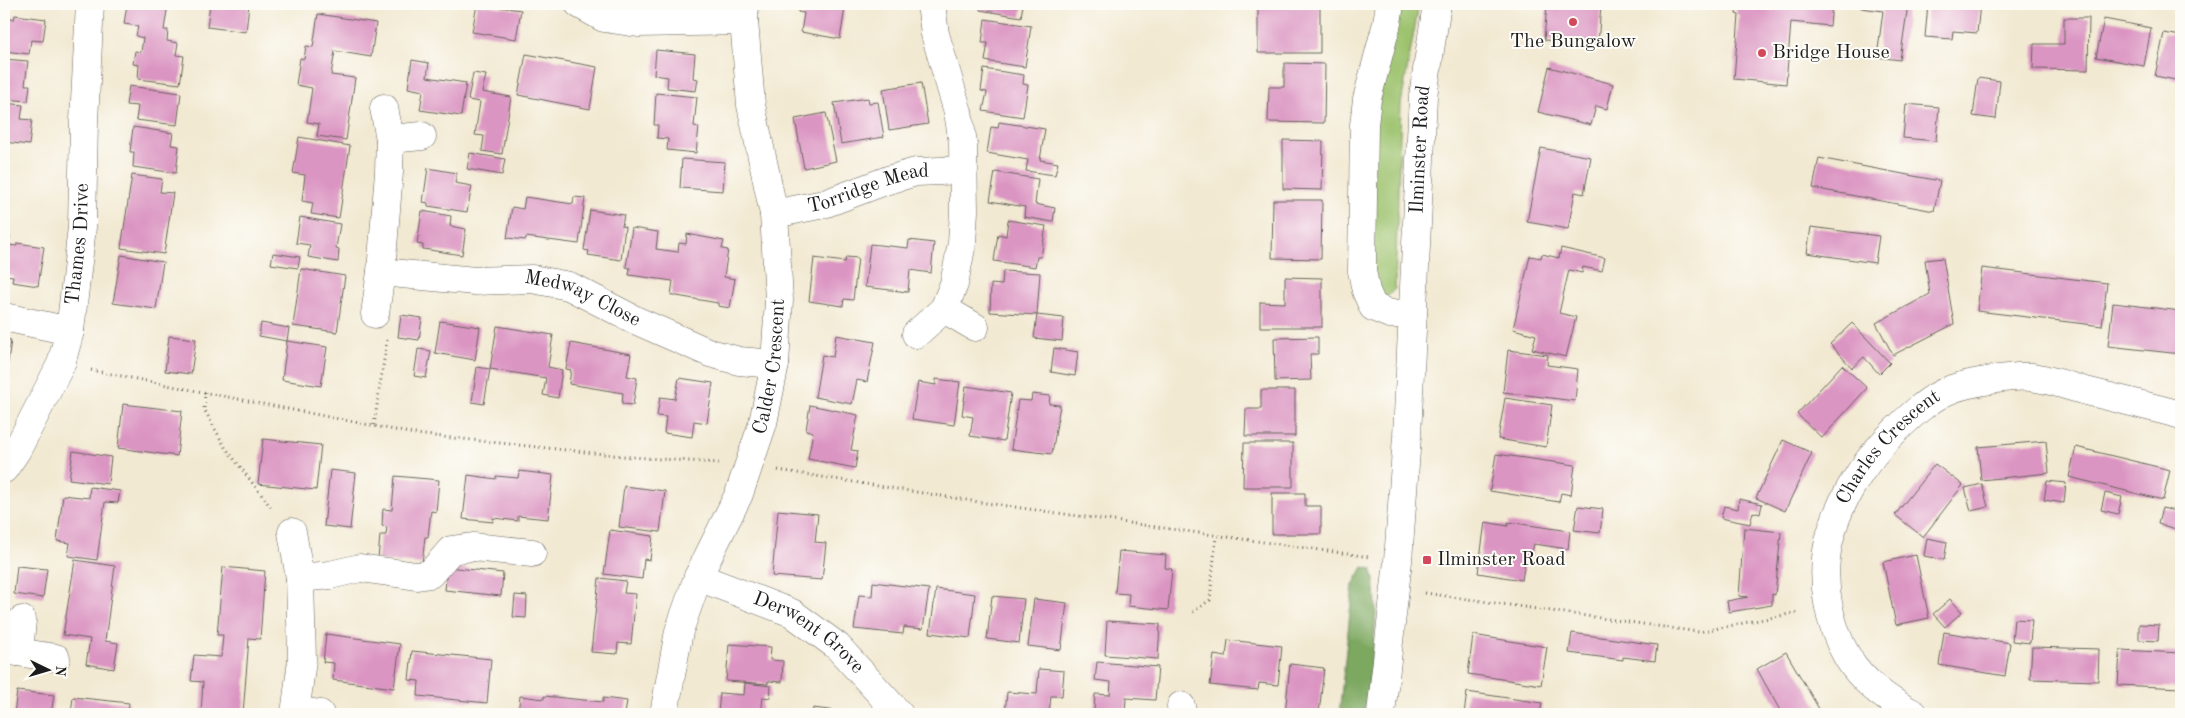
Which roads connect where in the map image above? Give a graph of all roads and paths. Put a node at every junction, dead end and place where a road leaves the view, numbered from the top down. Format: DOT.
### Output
graph roads {
  1 [pos="90,4"];
  2 [pos="578,4"];
  3 [pos="931,4"];
  4 [pos="1390,4"];
  5 [pos="1437,4"];
  6 [pos="745,12"];
  7 [pos="384,108"];
  8 [pos="422,136"];
  9 [pos="390,139"];
  10 [pos="964,170"];
  11 [pos="774,214"];
  12 [pos="381,272"];
  13 [pos="376,308"];
  14 [pos="944,309"];
  15 [pos="1413,314"];
  16 [pos="4,317"];
  17 [pos="974,327"];
  18 [pos="70,332"];
  19 [pos="916,334"];
  20 [pos="775,364"];
  21 [pos="205,392"];
  22 [pos="2181,415"];
  23 [pos="374,425"];
  24 [pos="4,469"];
  25 [pos="292,532"];
  26 [pos="1216,537"];
  27 [pos="532,553"];
  28 [pos="698,577"];
  29 [pos="300,578"];
  30 [pos="1431,594"];
  31 [pos="1829,609"];
  32 [pos="1193,612"];
  33 [pos="22,620"];
  34 [pos="12,651"];
  35 [pos="56,658"];
  36 [pos="304,713"];
  37 [pos="664,714"];
  38 [pos="899,714"];
  39 [pos="1381,714"];
  40 [pos="1914,714"];
  1 -- 18 [label="street, Thames Drive"];
  2 -- 6 [label="street"];
  3 -- 10 [label="street"];
  4 -- 15 [label="street"];
  5 -- 15 [label="street, Ilminster Road"];
  6 -- 11 [label="street, Calder Crescent"];
  7 -- 9 [label="street"];
  8 -- 9 [label="street"];
  9 -- 12 [label="street"];
  10 -- 11 [label="street, Torridge Mead"];
  10 -- 14 [label="street"];
  11 -- 20 [label="street, Calder Crescent"];
  12 -- 13 [label="street"];
  12 -- 20 [label="street, Medway Close"];
  13 -- 23 [label="path"];
  14 -- 17 [label="street"];
  14 -- 19 [label="street"];
  15 -- 39 [label="street, Ilminster Road"];
  16 -- 18 [label="street"];
  18 -- 24 [label="street, Thames Drive"];
  20 -- 28 [label="street, Calder Crescent"];
  21 -- 25 [label="path"];
  22 -- 31 [label="street, Charles Crescent"];
  25 -- 29 [label="street"];
  26 -- 32 [label="path"];
  27 -- 29 [label="street"];
  28 -- 37 [label="street, Calder Crescent"];
  28 -- 38 [label="street, Derwent Grove"];
  29 -- 36 [label="street"];
  30 -- 31 [label="path"];
  31 -- 40 [label="street, Charles Crescent"];
  33 -- 34 [label="street"];
  34 -- 35 [label="street"];
}
